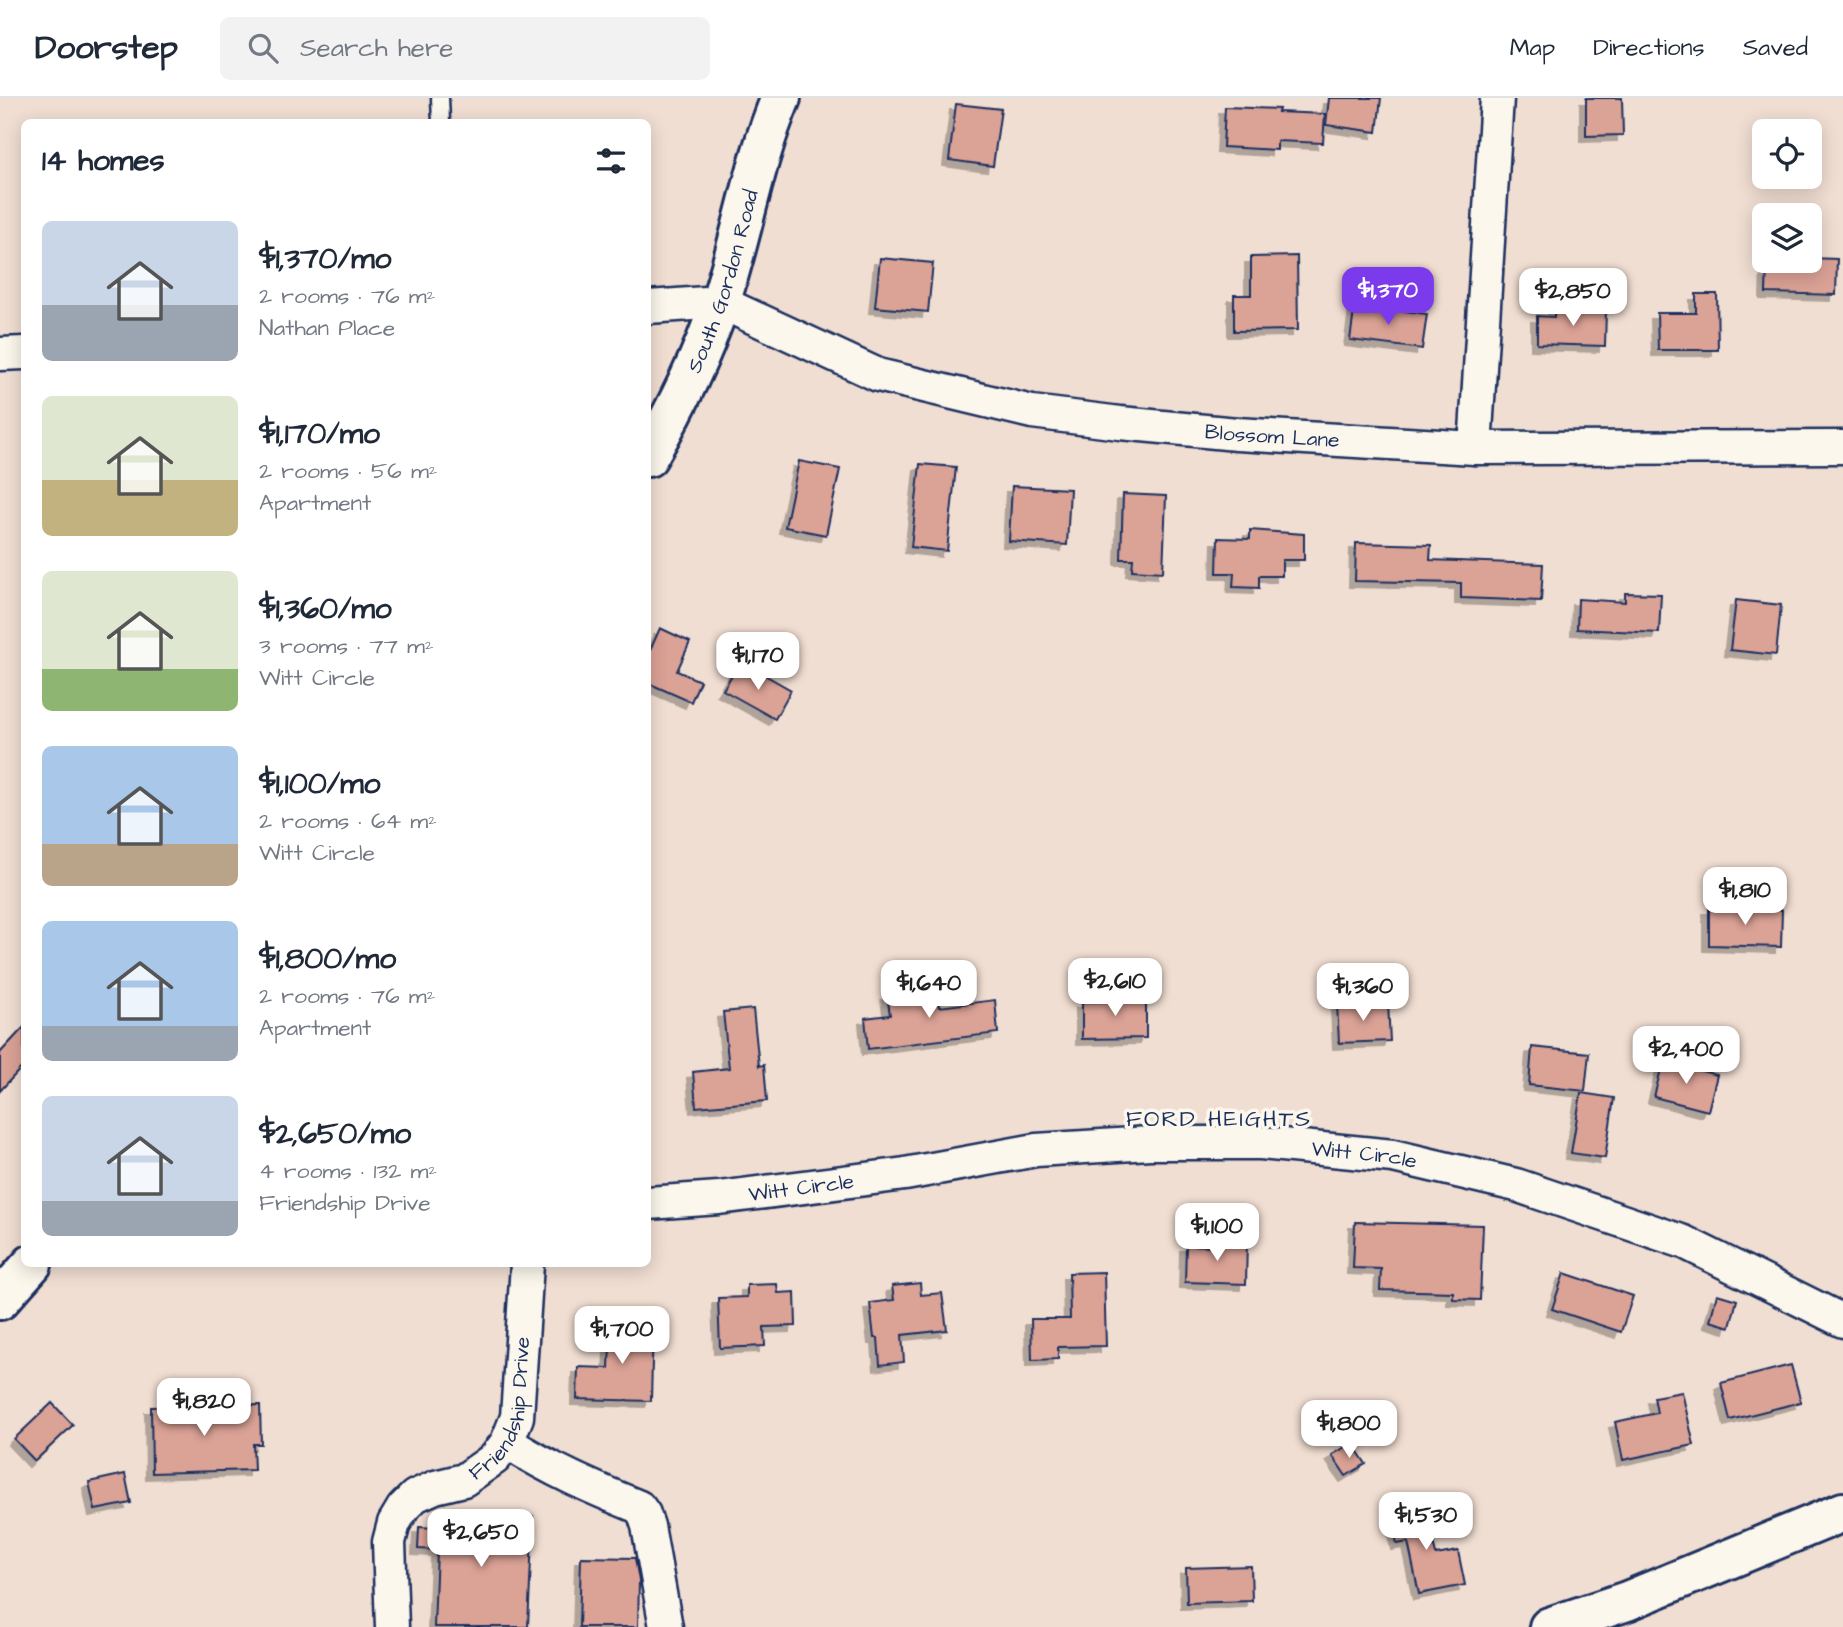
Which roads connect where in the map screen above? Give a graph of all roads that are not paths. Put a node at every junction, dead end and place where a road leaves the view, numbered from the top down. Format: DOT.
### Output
graph roads {
  1 [pos="440,98"];
  2 [pos="781,98"];
  3 [pos="1497,98"];
  4 [pos="441,119"];
  5 [pos="720,302"];
  6 [pos="651,307"];
  7 [pos="21,353"];
  8 [pos="0,354"];
  9 [pos="1843,447"];
  10 [pos="1475,448"];
  11 [pos="651,452"];
  12 [pos="651,1203"];
  13 [pos="29,1267"];
  14 [pos="527,1267"];
  15 [pos="0,1300"];
  16 [pos="1843,1321"];
  17 [pos="507,1442"];
  18 [pos="1843,1512"];
  19 [pos="392,1627"];
  20 [pos="666,1627"];
  21 [pos="1549,1627"];
  1 -- 4 [label="lane"];
  2 -- 5 [label="street, South Gordon Road"];
  3 -- 10 [label="street"];
  5 -- 6 [label="street"];
  5 -- 10 [label="street, Blossom Lane"];
  5 -- 11 [label="street, South Gordon Road"];
  7 -- 8 [label="street"];
  9 -- 10 [label="street, Blossom Lane"];
  12 -- 16 [label="street, Witt Circle"];
  13 -- 15 [label="street"];
  14 -- 17 [label="street, Friendship Drive"];
  17 -- 19 [label="street, Friendship Drive"];
  17 -- 20 [label="street"];
  18 -- 21 [label="street"];
}
